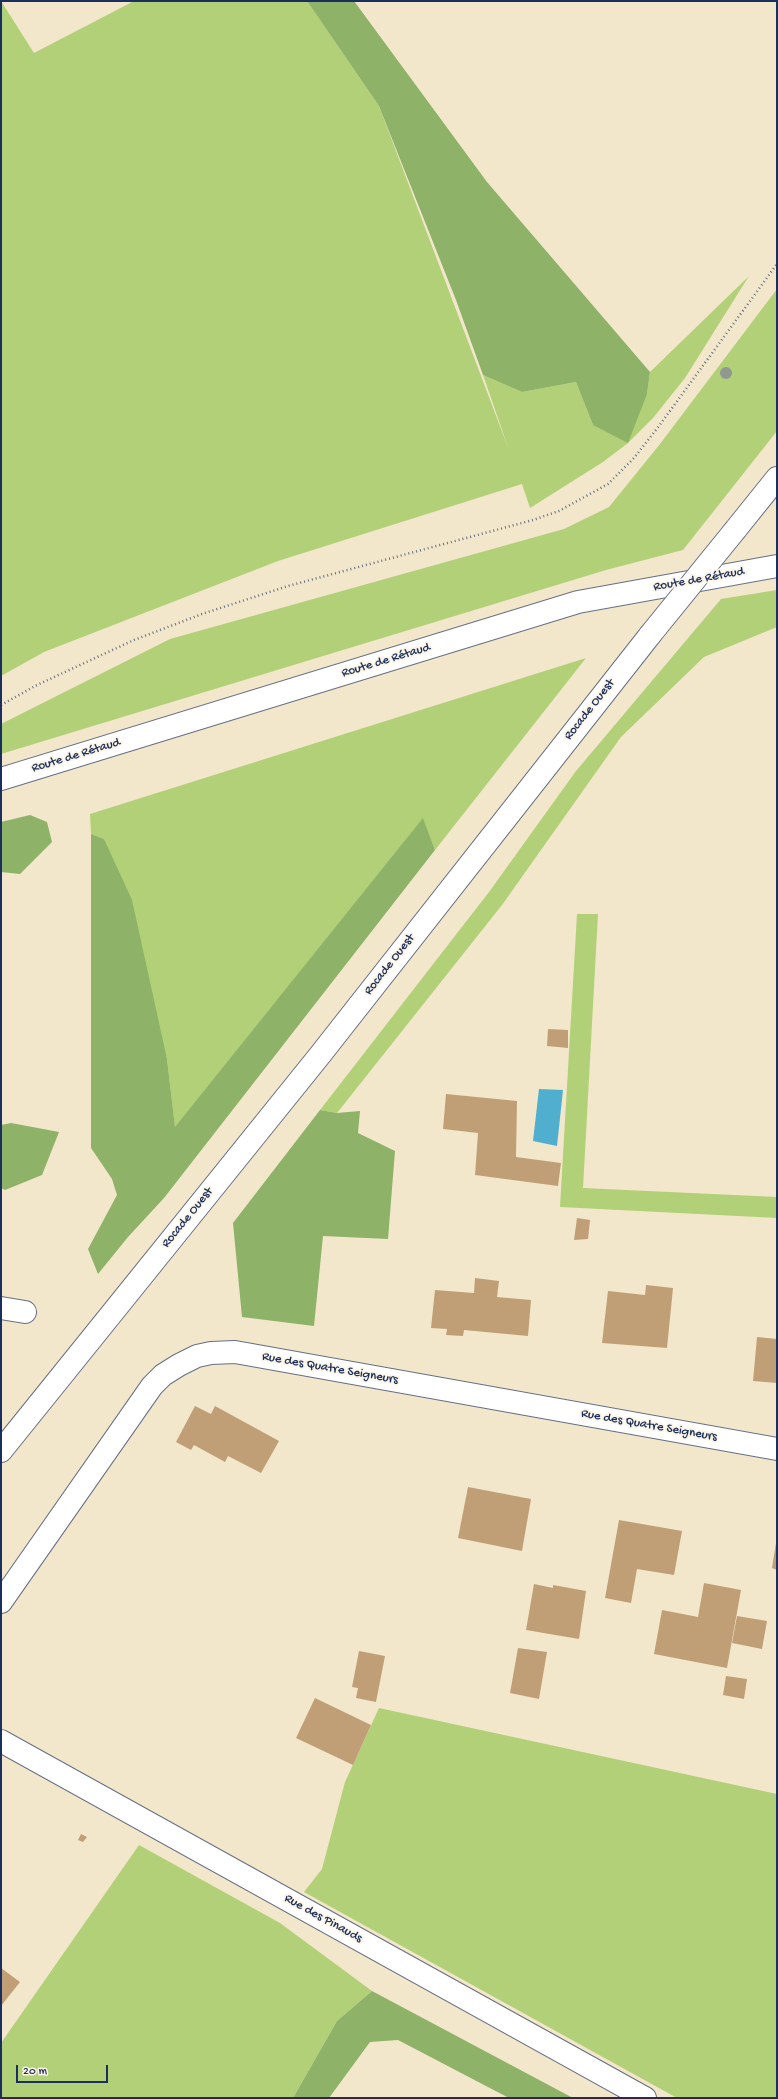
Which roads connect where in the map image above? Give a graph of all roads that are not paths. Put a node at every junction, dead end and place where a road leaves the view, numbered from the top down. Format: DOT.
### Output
graph roads {
  1 [pos="777,478"];
  2 [pos="777,566"];
  3 [pos="1,779"];
  4 [pos="1,1308"];
  5 [pos="25,1312"];
  6 [pos="777,1449"];
  7 [pos="1,1451"];
  8 [pos="1,1602"];
  9 [pos="1,1741"];
  10 [pos="645,2098"];
  1 -- 7 [label="main road, Rocade Ouest, bridge"];
  2 -- 3 [label="main road, Route de Rétaud"];
  4 -- 5 [label="main road"];
  6 -- 8 [label="main road, Rue des Quatre Seigneurs"];
  9 -- 10 [label="main road, Rue des Pinauds"];
}
